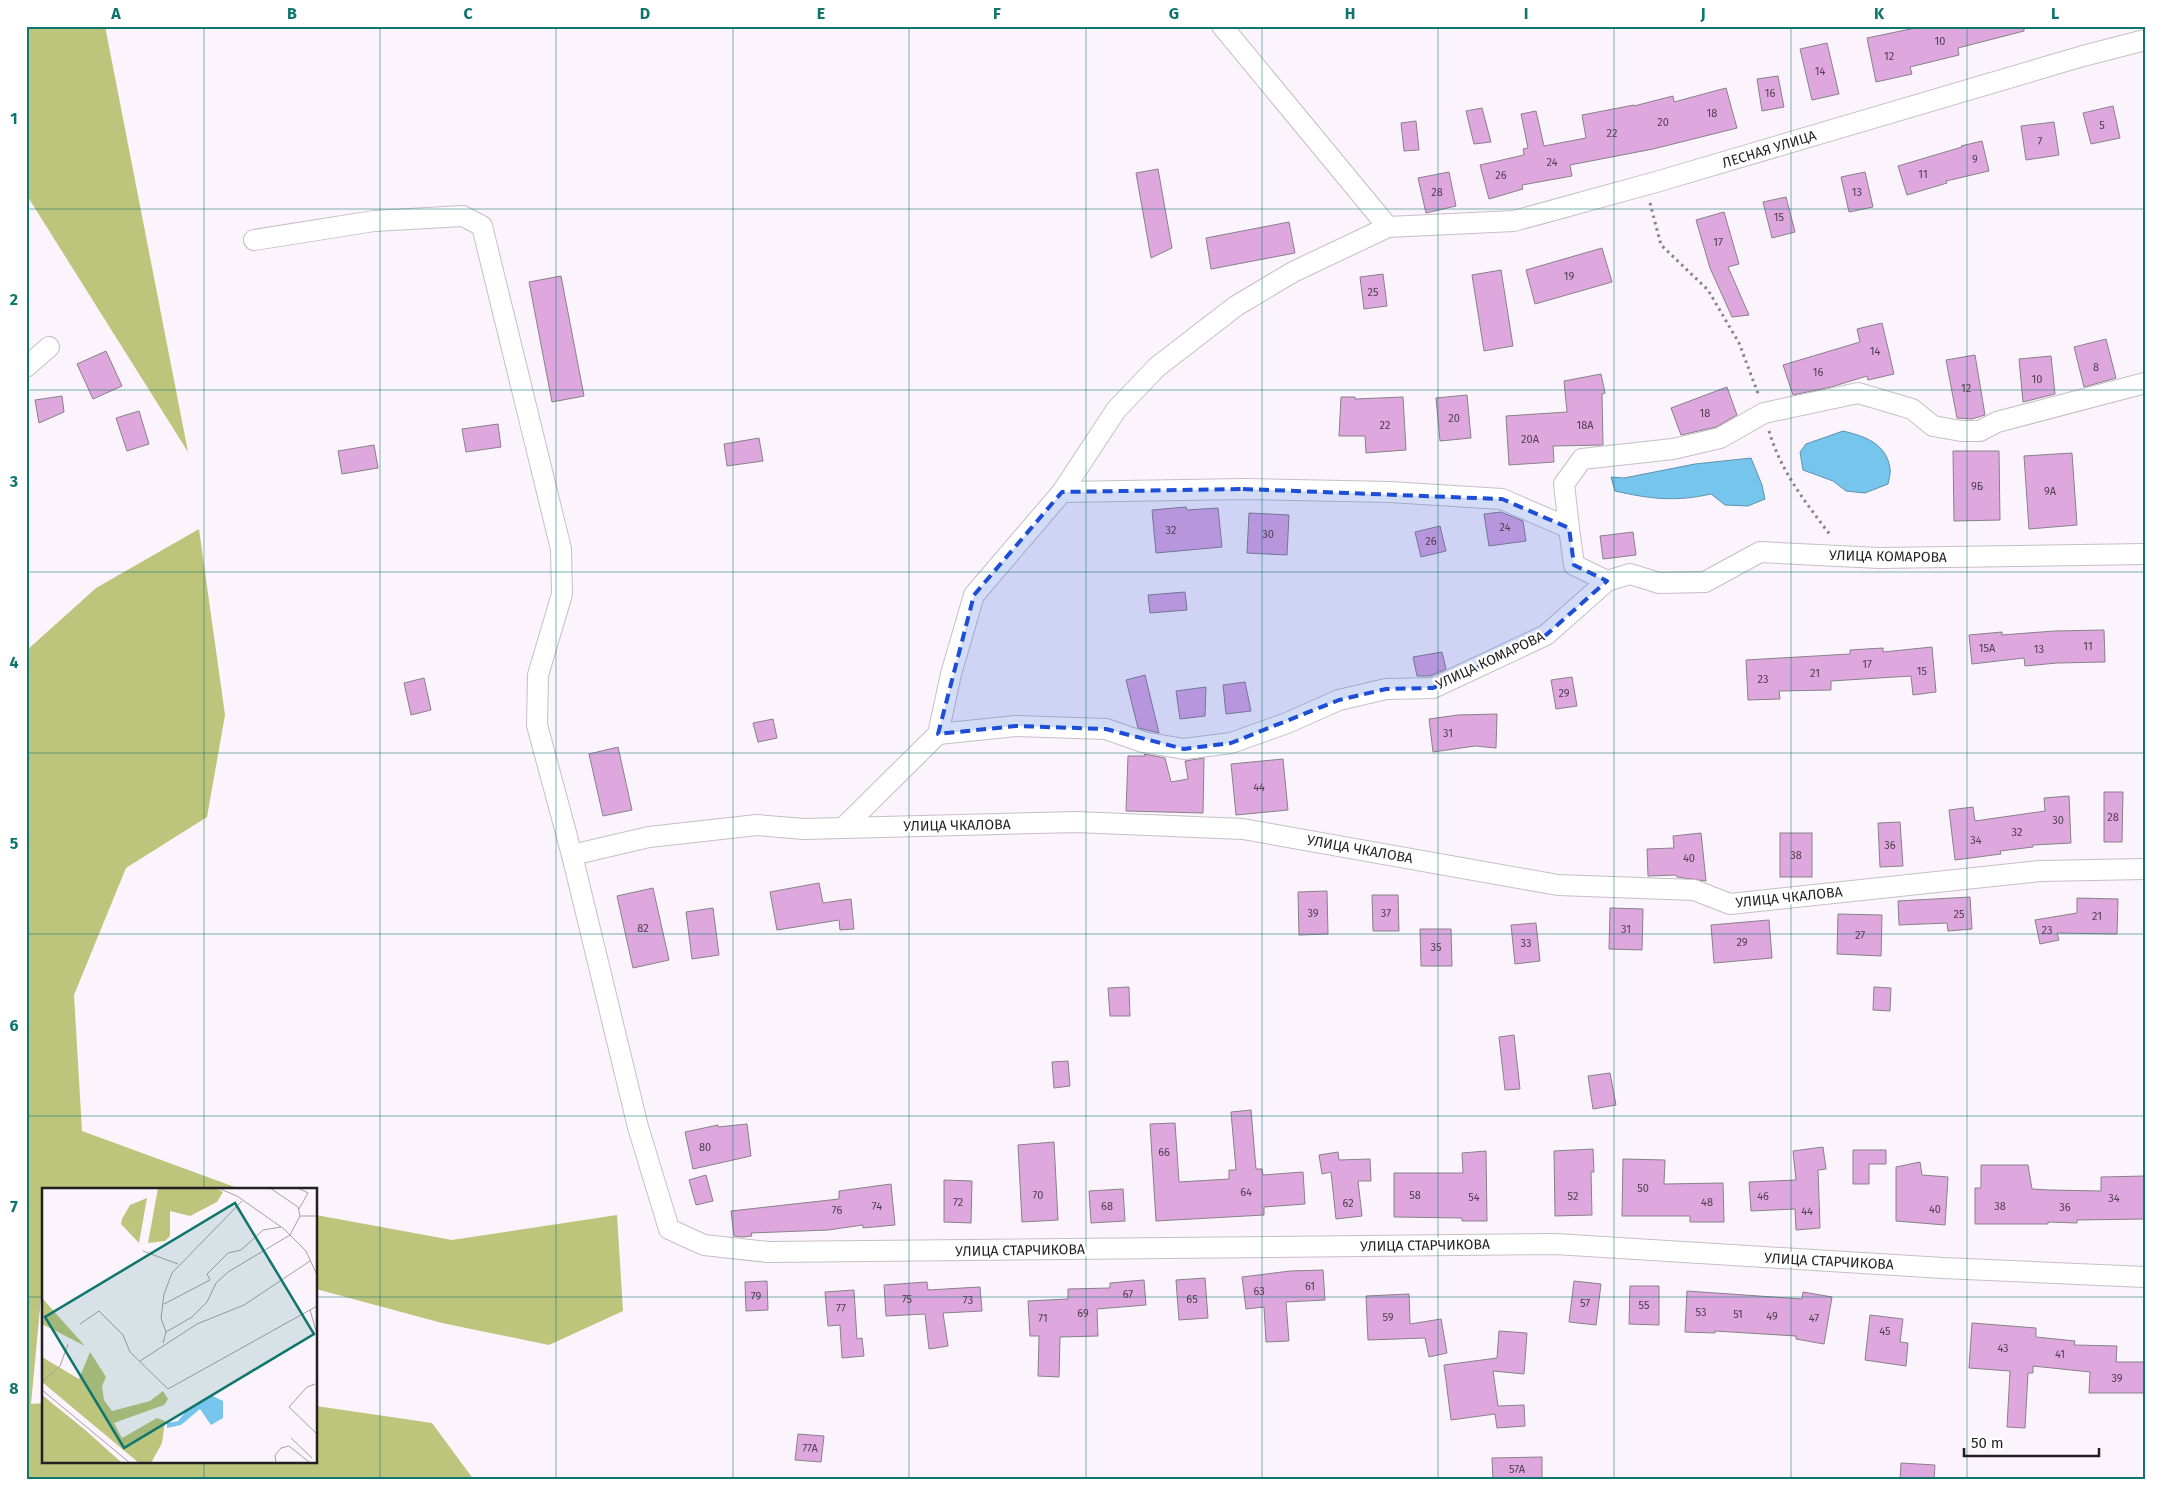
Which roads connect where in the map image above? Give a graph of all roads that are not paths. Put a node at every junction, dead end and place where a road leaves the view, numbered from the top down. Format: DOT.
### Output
graph roads {
  1 [pos="1222,26"];
  2 [pos="2145,40"];
  3 [pos="1388,227"];
  4 [pos="254,240"];
  5 [pos="49,348"];
  6 [pos="26,367"];
  7 [pos="2145,383"];
  8 [pos="1062,492"];
  9 [pos="1569,528"];
  10 [pos="2145,554"];
  11 [pos="1606,581"];
  12 [pos="938,734"];
  13 [pos="843,828"];
  14 [pos="572,854"];
  15 [pos="2145,869"];
  16 [pos="2145,1277"];
  1 -- 3 [label="street"];
  2 -- 3 [label="street, ЛЕСНАЯ УЛИЦА"];
  3 -- 8 [label="street"];
  4 -- 14 [label="street, УЛИЦА СТАРЧИКОВА"];
  5 -- 6 [label="street"];
  7 -- 9 [label="street"];
  8 -- 9 [label="street"];
  8 -- 12 [label="street"];
  9 -- 11 [label="street"];
  10 -- 11 [label="street, УЛИЦА КОМАРОВА"];
  11 -- 12 [label="street, УЛИЦА КОМАРОВА"];
  12 -- 13 [label="street"];
  13 -- 14 [label="street, УЛИЦА ЧКАЛОВА"];
  13 -- 15 [label="street, УЛИЦА ЧКАЛОВА"];
  14 -- 16 [label="street, УЛИЦА СТАРЧИКОВА"];
}
